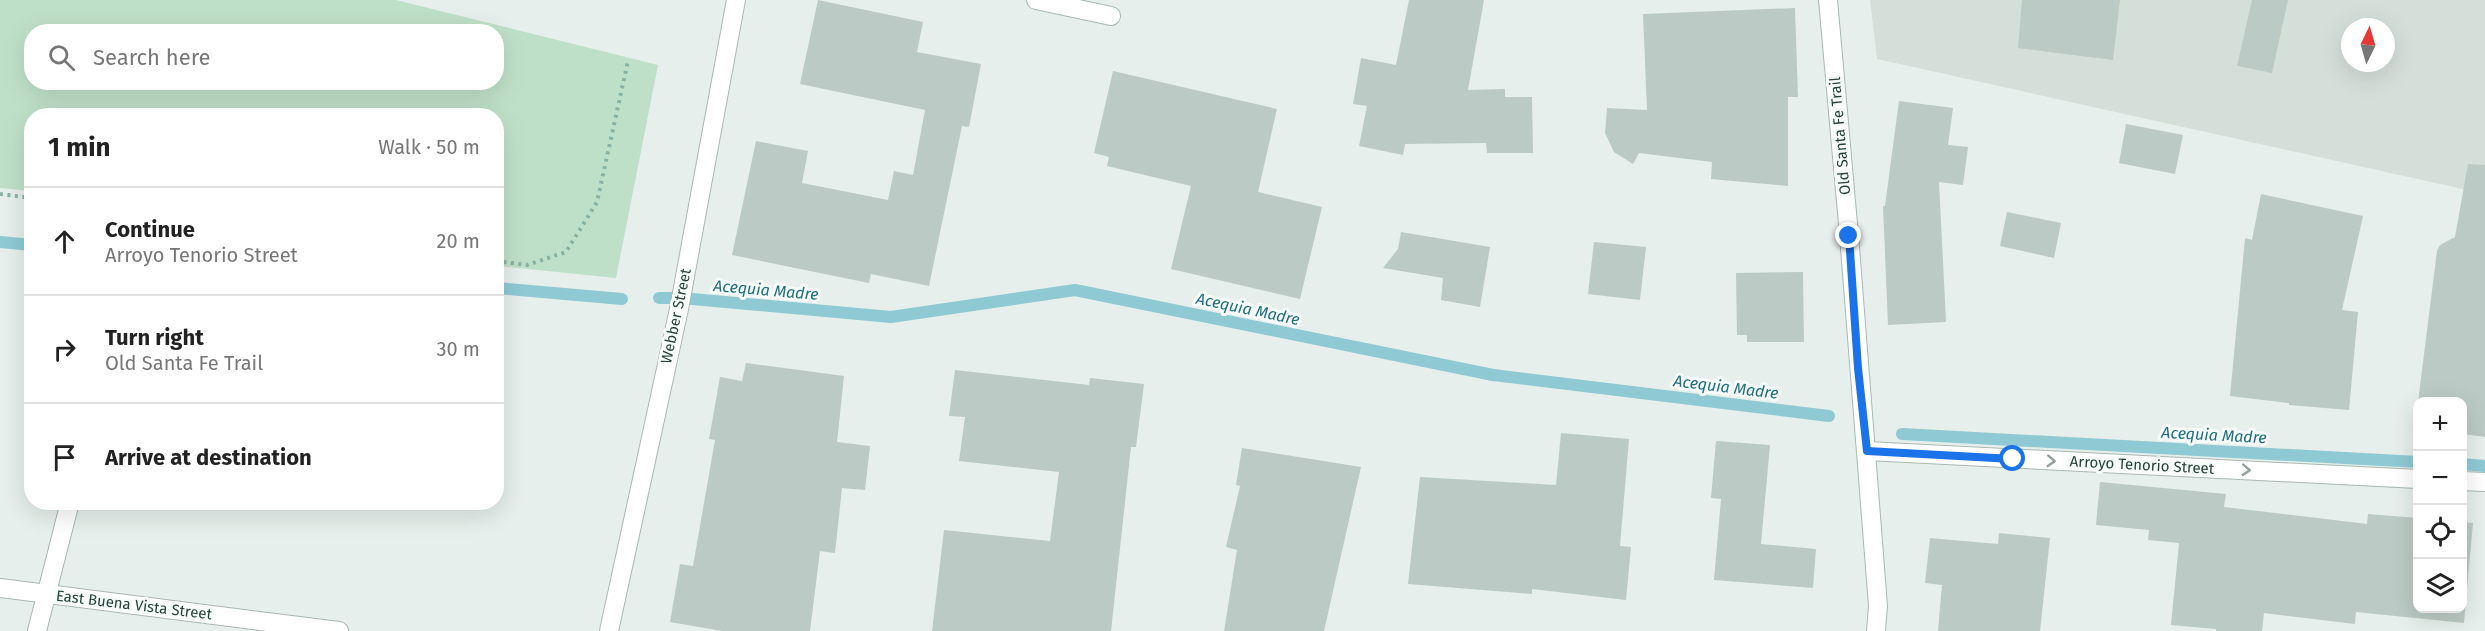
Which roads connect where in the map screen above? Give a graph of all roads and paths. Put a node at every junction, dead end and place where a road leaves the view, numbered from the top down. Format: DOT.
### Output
graph roads {
  1 [pos="736,0"];
  2 [pos="1036,0"];
  3 [pos="1828,0"];
  4 [pos="1111,16"];
  5 [pos="628,60"];
  6 [pos="0,194"];
  7 [pos="24,197"];
  8 [pos="504,262"];
  9 [pos="1867,451"];
  10 [pos="2413,478"];
  11 [pos="2467,481"];
  12 [pos="2485,482"];
  13 [pos="68,510"];
  14 [pos="0,588"];
  15 [pos="47,594"];
  16 [pos="37,631"];
  17 [pos="339,631"];
  18 [pos="609,631"];
  19 [pos="1876,631"];
  1 -- 18 [label="street, Webber Street"];
  2 -- 4 [label="street"];
  3 -- 9 [label="street, Old Santa Fe Trail"];
  5 -- 8 [label="path"];
  6 -- 7 [label="path"];
  9 -- 10 [label="street, Arroyo Tenorio Street, one-way"];
  9 -- 19 [label="street, Old Santa Fe Trail"];
  11 -- 12 [label="street"];
  13 -- 15 [label="street"];
  14 -- 15 [label="street, East Buena Vista Street"];
  15 -- 16 [label="street"];
  15 -- 17 [label="street, East Buena Vista Street"];
}
